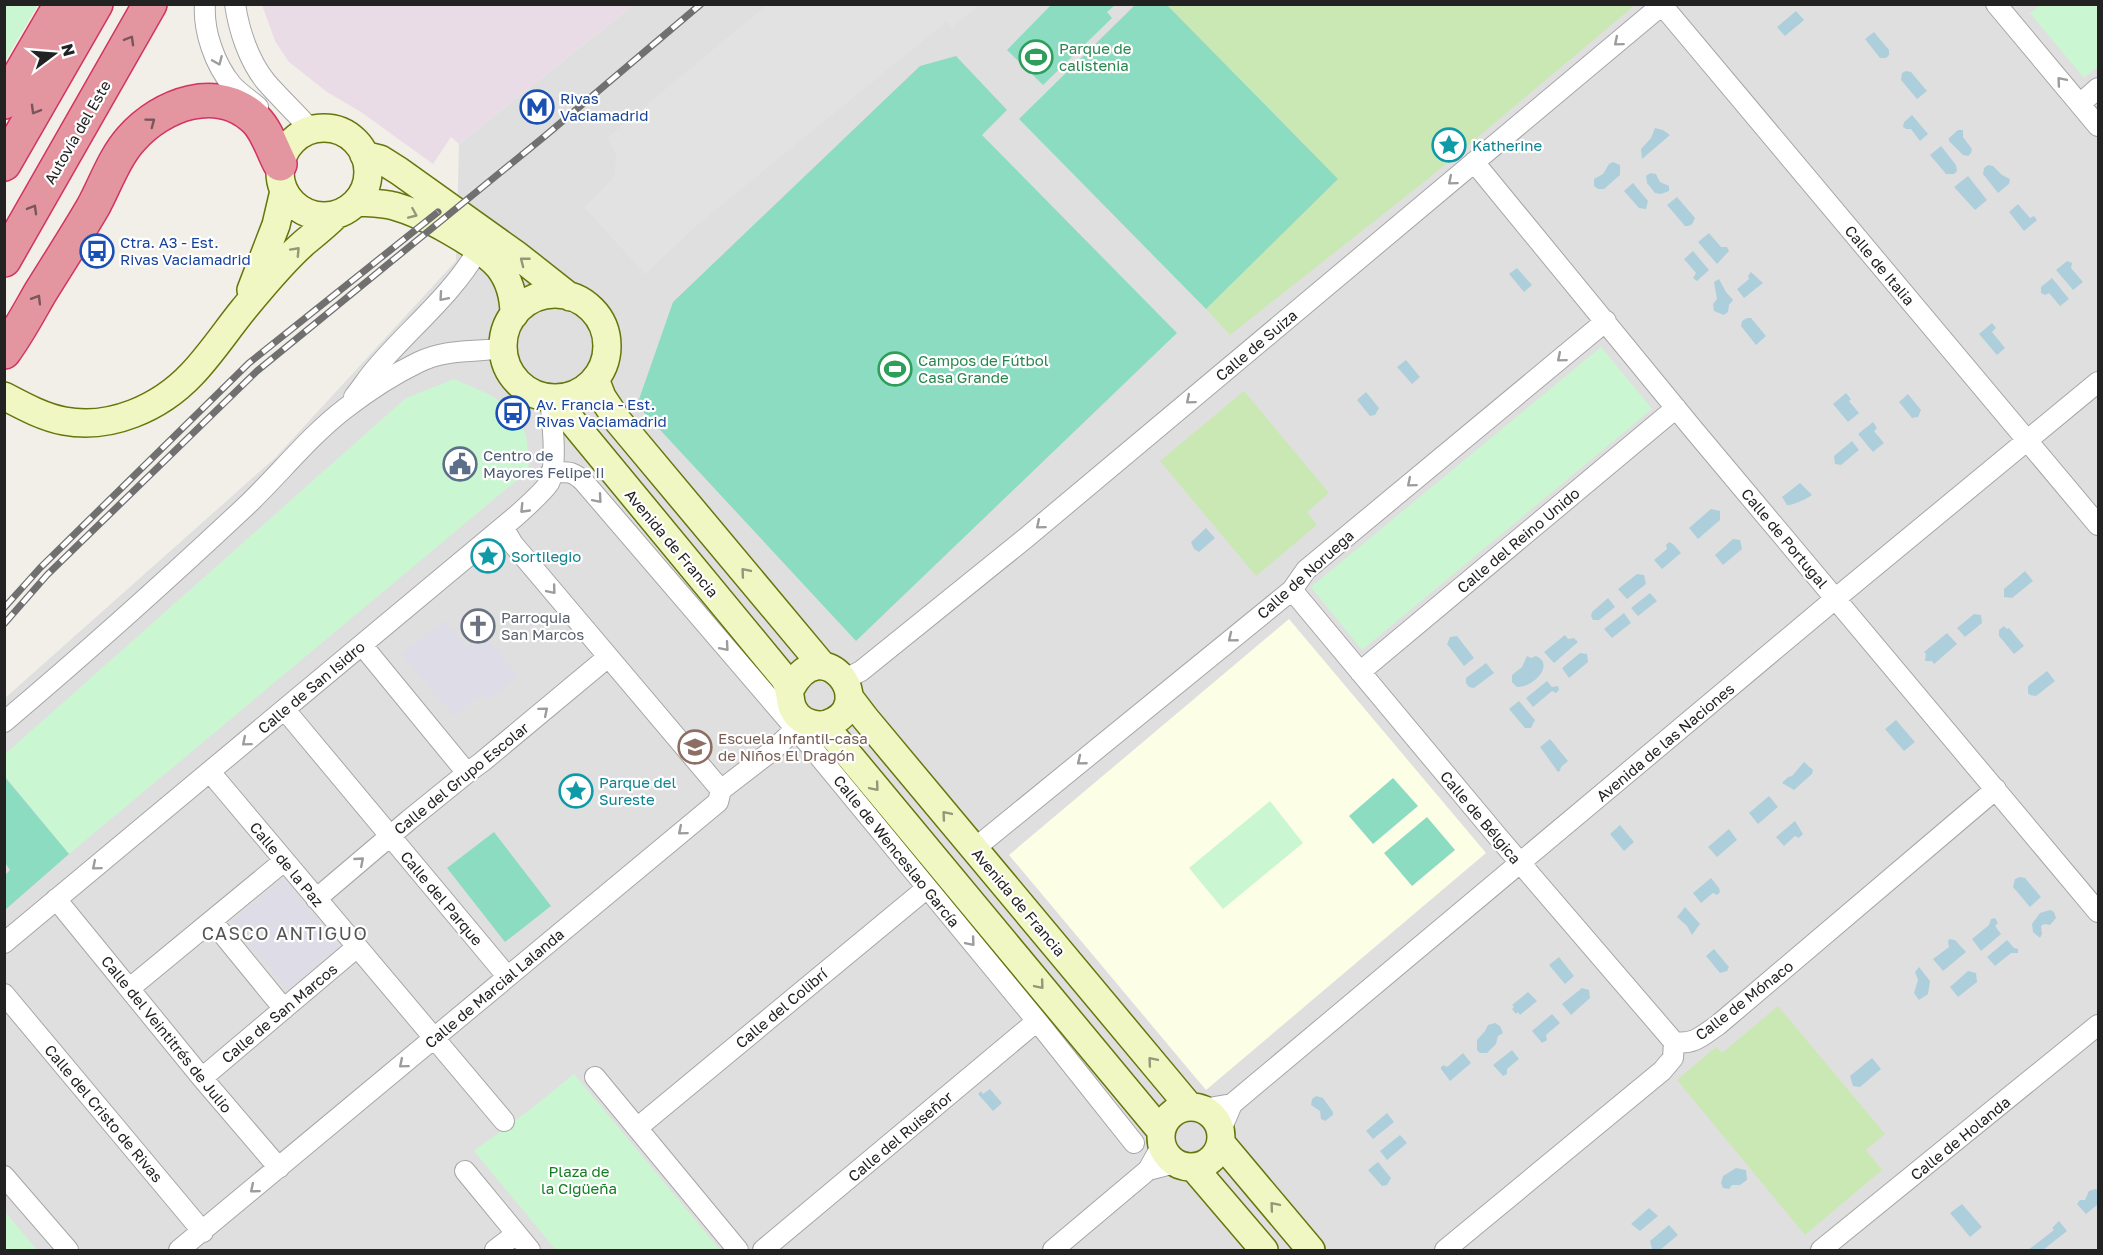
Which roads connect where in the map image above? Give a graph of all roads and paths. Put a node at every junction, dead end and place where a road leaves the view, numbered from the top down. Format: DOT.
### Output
graph roads {
  1 [pos="61,4"];
  2 [pos="96,4"];
  3 [pos="150,4"];
  4 [pos="204,4"];
  5 [pos="235,4"];
  6 [pos="1663,5"];
  7 [pos="2001,6"];
  8 [pos="2098,88"];
  9 [pos="4,102"];
  10 [pos="2080,104"];
  11 [pos="2098,126"];
  12 [pos="311,130"];
  13 [pos="364,155"];
  14 [pos="1474,162"];
  15 [pos="4,164"];
  16 [pos="283,168"];
  17 [pos="346,208"];
  18 [pos="478,250"];
  19 [pos="4,260"];
  20 [pos="570,297"];
  21 [pos="243,310"];
  22 [pos="514,315"];
  23 [pos="1606,321"];
  24 [pos="504,348"];
  25 [pos="4,352"];
  26 [pos="595,379"];
  27 [pos="2098,381"];
  28 [pos="4,396"];
  29 [pos="552,398"];
  30 [pos="346,408"];
  31 [pos="1676,408"];
  32 [pos="2027,441"];
  33 [pos="551,472"];
  34 [pos="2098,525"];
  35 [pos="503,527"];
  36 [pos="1292,590"];
  37 [pos="1835,599"];
  38 [pos="362,645"];
  39 [pos="608,657"];
  40 [pos="1360,672"];
  41 [pos="839,680"];
  42 [pos="790,688"];
  43 [pos="285,710"];
  44 [pos="4,722"];
  45 [pos="808,725"];
  46 [pos="210,772"];
  47 [pos="467,772"];
  48 [pos="1996,789"];
  49 [pos="721,790"];
  50 [pos="389,836"];
  51 [pos="974,849"];
  52 [pos="284,861"];
  53 [pos="1521,863"];
  54 [pos="927,888"];
  55 [pos="56,899"];
  56 [pos="316,899"];
  57 [pos="2098,912"];
  58 [pos="212,921"];
  59 [pos="4,943"];
  60 [pos="357,947"];
  61 [pos="507,976"];
  62 [pos="130,988"];
  63 [pos="4,994"];
  64 [pos="284,1010"];
  65 [pos="1037,1021"];
  66 [pos="2098,1025"];
  67 [pos="434,1038"];
  68 [pos="1674,1041"];
  69 [pos="595,1077"];
  70 [pos="202,1078"];
  71 [pos="1232,1104"];
  72 [pos="1196,1108"];
  73 [pos="504,1121"];
  74 [pos="637,1128"];
  75 [pos="1221,1136"];
  76 [pos="1134,1143"];
  77 [pos="1173,1152"];
  78 [pos="279,1168"];
  79 [pos="465,1171"];
  80 [pos="4,1176"];
  81 [pos="203,1232"];
  82 [pos="516,1234"];
  83 [pos="1833,1247"];
  84 [pos="68,1251"];
  85 [pos="179,1251"];
  86 [pos="495,1251"];
  87 [pos="530,1251"];
  88 [pos="738,1251"];
  89 [pos="763,1251"];
  90 [pos="1053,1251"];
  91 [pos="1264,1251"];
  92 [pos="1311,1251"];
  93 [pos="1445,1251"];
  1 -- 9 [label="highway"];
  2 -- 15 [label="highway, one-way"];
  19 -- 3 [label="highway, Autovía del Este, one-way"];
  4 -- 16 [label="street, one-way"];
  5 -- 12 [label="street"];
  6 -- 14 [label="street, Calle de Suiza, one-way"];
  6 -- 32 [label="street, Calle de Italia"];
  10 -- 7 [label="street, one-way"];
  8 -- 10 [label="street"];
  10 -- 11 [label="street"];
  12 -- 13 [label="street"];
  12 -- 16 [label="street"];
  13 -- 17 [label="street"];
  20 -- 13 [label="street, one-way"];
  14 -- 23 [label="street, Calle de Portugal"];
  14 -- 41 [label="street, Calle de Suiza, one-way"];
  16 -- 17 [label="street"];
  16 -- 21 [label="street"];
  25 -- 16 [label="highway, one-way"];
  17 -- 18 [label="street, one-way"];
  21 -- 17 [label="street, one-way"];
  18 -- 22 [label="street"];
  18 -- 30 [label="street, one-way"];
  20 -- 22 [label="street"];
  20 -- 26 [label="street"];
  21 -- 28 [label="street"];
  22 -- 24 [label="street"];
  23 -- 31 [label="street, Calle de Portugal"];
  23 -- 36 [label="street, Calle de Noruega, one-way"];
  24 -- 29 [label="street"];
  24 -- 30 [label="street"];
  26 -- 29 [label="street"];
  41 -- 26 [label="street, Avenida de Francia, one-way"];
  27 -- 32 [label="street, Avenida de las Naciones"];
  29 -- 33 [label="street, Calle de San Isidro"];
  29 -- 42 [label="street, Avenida de Francia"];
  30 -- 44 [label="street"];
  31 -- 37 [label="street, Calle de Portugal"];
  31 -- 40 [label="street, Calle del Reino Unido"];
  32 -- 34 [label="street, Calle de Italia"];
  32 -- 37 [label="street, Avenida de las Naciones"];
  33 -- 35 [label="street, Calle de San Isidro, one-way"];
  33 -- 45 [label="street, Calle de Wenceslao García, one-way"];
  35 -- 38 [label="street, Calle de San Isidro"];
  35 -- 39 [label="street, one-way"];
  36 -- 40 [label="street, Calle de Bélgica"];
  36 -- 51 [label="street, Calle de Noruega, one-way"];
  37 -- 48 [label="street, Calle de Portugal"];
  37 -- 53 [label="street, Avenida de las Naciones"];
  38 -- 43 [label="street, Calle de San Isidro"];
  38 -- 47 [label="street"];
  47 -- 39 [label="street, Calle del Grupo Escolar, one-way"];
  39 -- 49 [label="street"];
  40 -- 53 [label="street, Calle de Bélgica"];
  41 -- 42 [label="street"];
  41 -- 45 [label="street"];
  51 -- 41 [label="street, Avenida de Francia, one-way"];
  42 -- 45 [label="street, Avenida de Francia"];
  43 -- 46 [label="street, Calle de San Isidro, one-way"];
  43 -- 50 [label="street, Calle del Parque"];
  45 -- 49 [label="street, Calle de Marcial Lalanda"];
  45 -- 54 [label="street, Calle de Wenceslao García"];
  45 -- 77 [label="street, Avenida de Francia, one-way"];
  46 -- 52 [label="street, Calle de la Paz"];
  46 -- 55 [label="street, Calle de San Isidro, one-way"];
  47 -- 50 [label="street, Calle del Grupo Escolar"];
  48 -- 57 [label="street, Calle de Portugal"];
  48 -- 68 [label="street, Calle de Mónaco"];
  49 -- 61 [label="street, Calle de Marcial Lalanda, one-way"];
  56 -- 50 [label="street, Calle del Grupo Escolar, one-way"];
  50 -- 61 [label="street, Calle del Parque"];
  72 -- 51 [label="street, Avenida de Francia, one-way"];
  52 -- 56 [label="street, Calle de la Paz"];
  52 -- 58 [label="street"];
  53 -- 68 [label="street, Calle de Bélgica"];
  53 -- 71 [label="street, Avenida de las Naciones"];
  54 -- 65 [label="street, Calle de Wenceslao García, one-way"];
  54 -- 74 [label="street, Calle del Colibrí"];
  55 -- 59 [label="street, Calle de San Isidro"];
  55 -- 62 [label="street, Calle del Veintitrés de Julio"];
  56 -- 60 [label="street, Calle de la Paz"];
  58 -- 62 [label="street"];
  58 -- 64 [label="street"];
  60 -- 64 [label="street, Calle de San Marcos"];
  60 -- 67 [label="street, Calle de la Paz"];
  61 -- 67 [label="street, Calle de Marcial Lalanda"];
  62 -- 70 [label="street, Calle del Veintitrés de Julio"];
  63 -- 81 [label="street, Calle del Cristo de Rivas"];
  64 -- 70 [label="street, Calle de San Marcos"];
  65 -- 76 [label="street, Calle de Wenceslao García"];
  65 -- 89 [label="street, Calle del Ruiseñor"];
  66 -- 83 [label="street, Calle de Holanda"];
  67 -- 73 [label="street, Calle de la Paz"];
  67 -- 78 [label="street, Calle de Marcial Lalanda, one-way"];
  68 -- 93 [label="street, Calle de Mónaco"];
  69 -- 74 [label="street"];
  70 -- 78 [label="street, Calle del Veintitrés de Julio"];
  71 -- 72 [label="street"];
  71 -- 75 [label="street, Avenida de las Naciones"];
  72 -- 75 [label="street"];
  72 -- 77 [label="street"];
  74 -- 88 [label="street"];
  75 -- 77 [label="street"];
  92 -- 75 [label="street, one-way"];
  77 -- 90 [label="street"];
  77 -- 91 [label="street, Avenida de Francia"];
  78 -- 81 [label="street, Calle de Marcial Lalanda, one-way"];
  79 -- 82 [label="street"];
  80 -- 84 [label="street"];
  81 -- 85 [label="street, Calle de Marcial Lalanda"];
  82 -- 86 [label="street"];
  82 -- 87 [label="street"];
}
